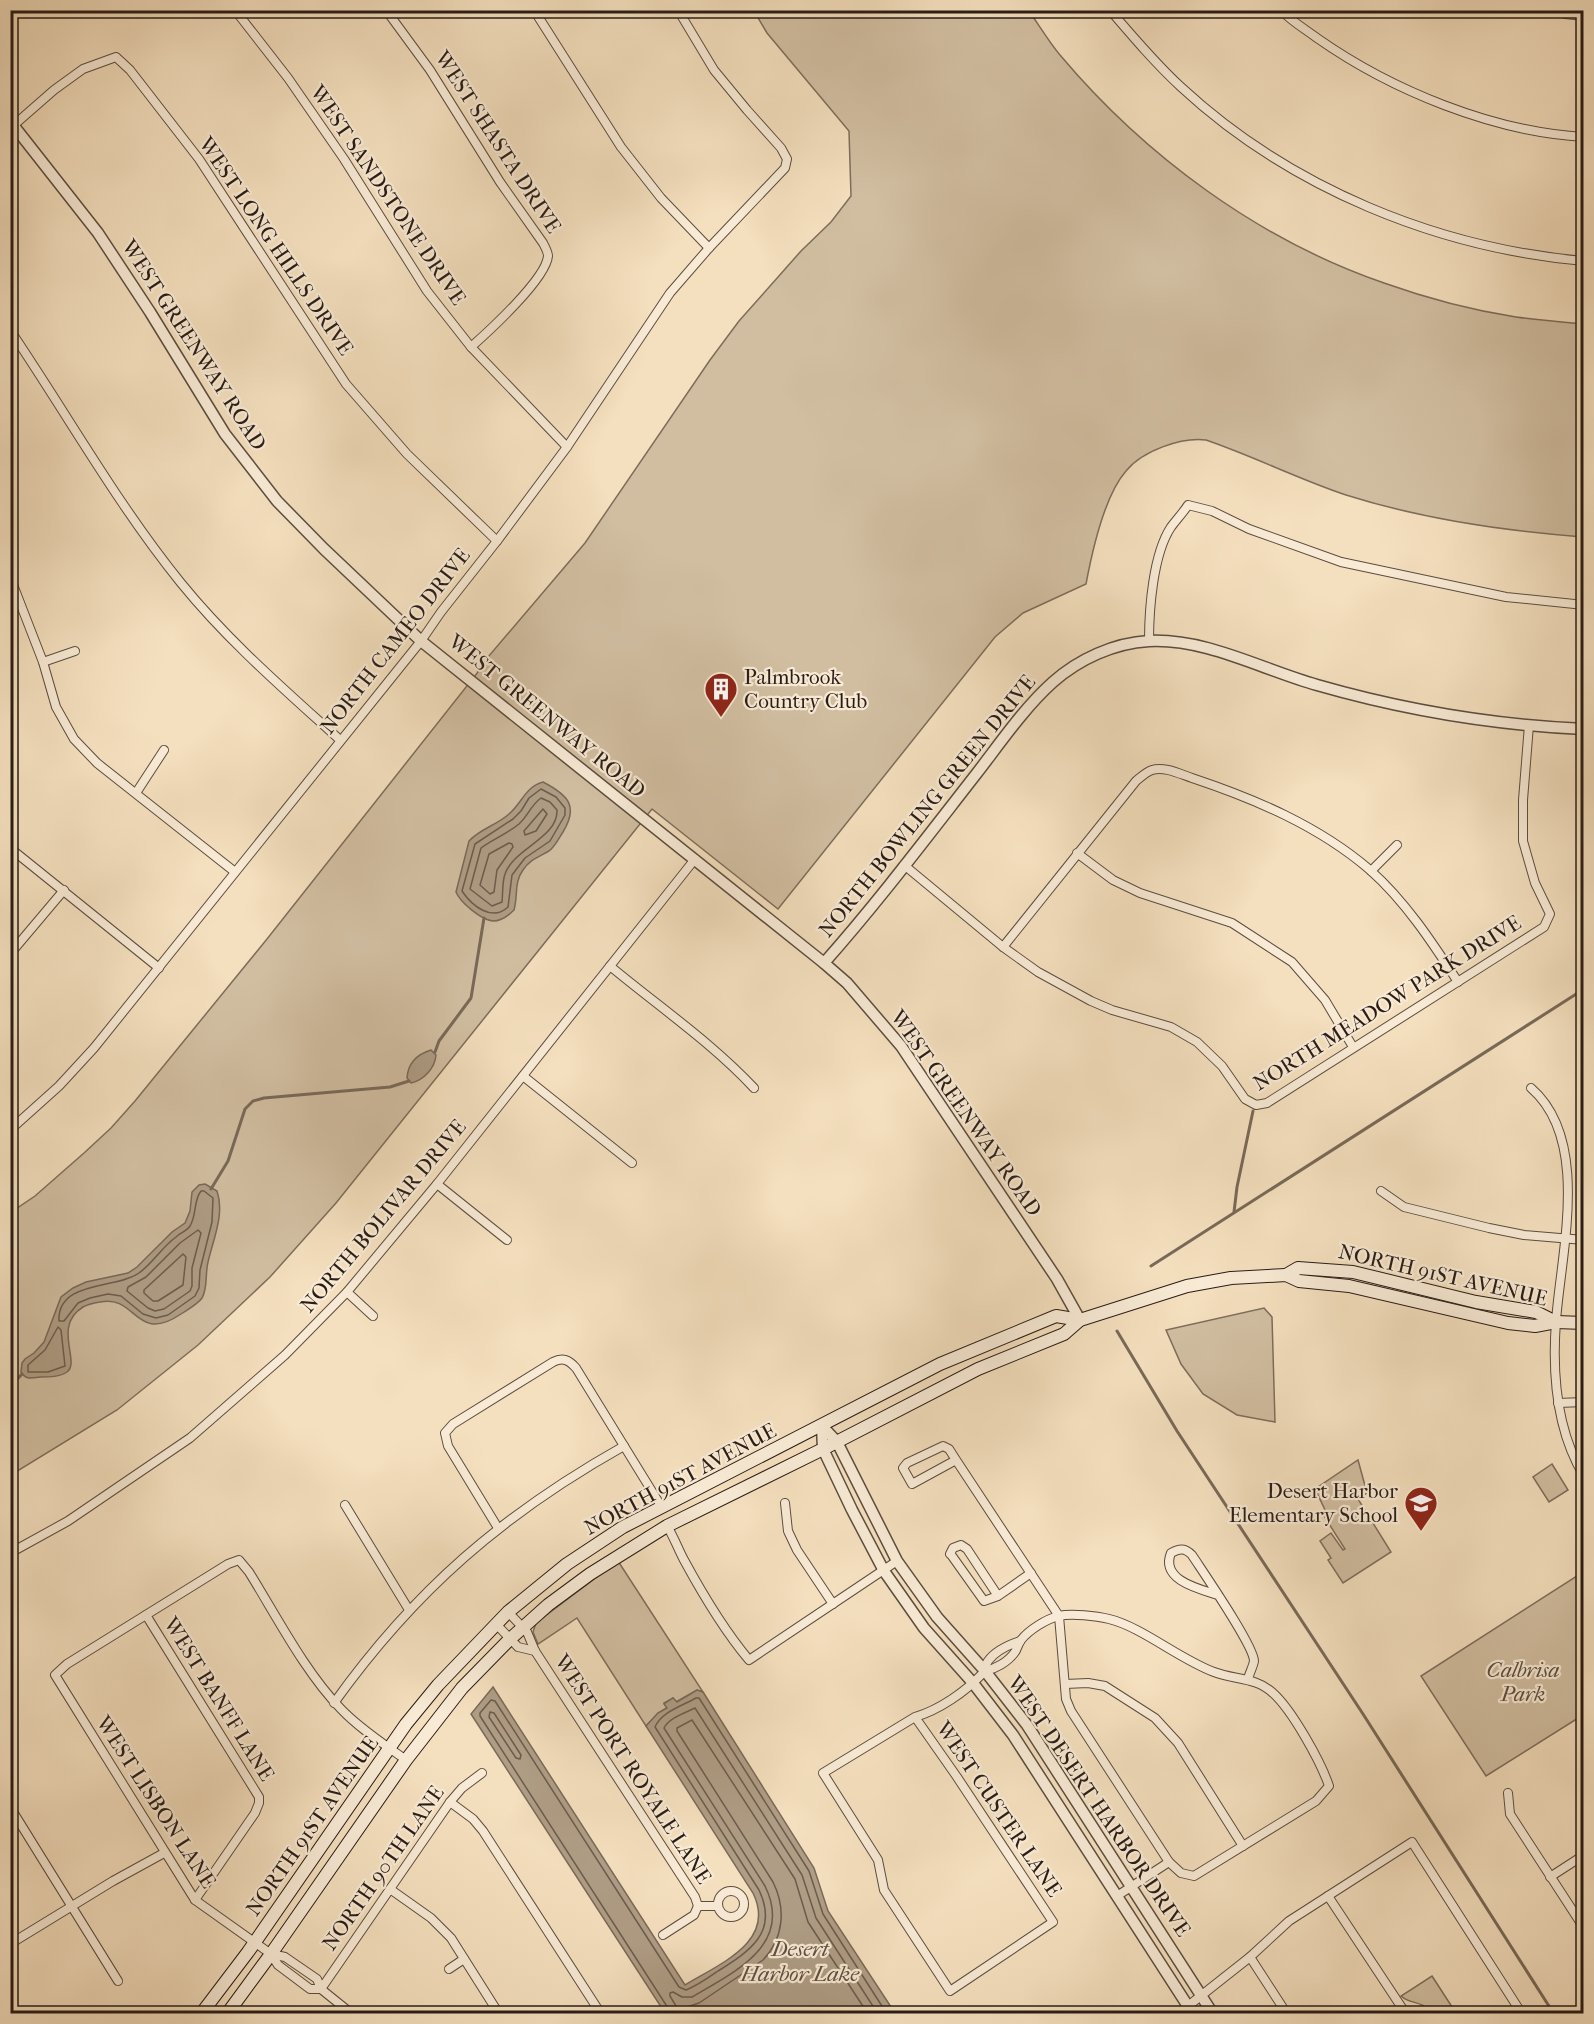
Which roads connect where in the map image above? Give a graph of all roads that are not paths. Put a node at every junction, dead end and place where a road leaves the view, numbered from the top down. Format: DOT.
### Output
graph roads {
  1 [pos="235,10"];
  2 [pos="386,10"];
  3 [pos="534,10"];
  4 [pos="678,10"];
  5 [pos="1110,10"];
  6 [pos="1281,10"];
  7 [pos="1552,10"];
  8 [pos="1584,16"];
  9 [pos="12,123"];
  10 [pos="1584,137"];
  11 [pos="709,248"];
  12 [pos="1584,261"];
  13 [pos="10,330"];
  14 [pos="471,347"];
  15 [pos="567,447"];
  16 [pos="497,541"];
  17 [pos="10,577"];
  18 [pos="1584,605"];
  19 [pos="421,641"];
  20 [pos="1149,641"];
  21 [pos="75,651"];
  22 [pos="43,662"];
  23 [pos="1529,726"];
  24 [pos="1584,729"];
  25 [pos="340,740"];
  26 [pos="164,750"];
  27 [pos="135,793"];
  28 [pos="1397,844"];
  29 [pos="10,848"];
  30 [pos="1077,853"];
  31 [pos="695,860"];
  32 [pos="904,866"];
  33 [pos="1371,871"];
  34 [pos="235,872"];
  35 [pos="64,890"];
  36 [pos="1003,947"];
  37 [pos="10,954"];
  38 [pos="824,963"];
  39 [pos="610,966"];
  40 [pos="159,968"];
  41 [pos="1458,982"];
  42 [pos="1353,1047"];
  43 [pos="523,1076"];
  44 [pos="754,1088"];
  45 [pos="1531,1088"];
  46 [pos="10,1130"];
  47 [pos="632,1163"];
  48 [pos="436,1184"];
  49 [pos="1381,1191"];
  50 [pos="1565,1239"];
  51 [pos="507,1240"];
  52 [pos="1584,1240"];
  53 [pos="1287,1275"];
  54 [pos="1392,1281"];
  55 [pos="347,1292"];
  56 [pos="1389,1295"];
  57 [pos="373,1316"];
  58 [pos="1080,1320"];
  59 [pos="1556,1322"];
  60 [pos="1584,1323"];
  61 [pos="1558,1402"];
  62 [pos="1584,1402"];
  63 [pos="822,1426"];
  64 [pos="837,1442"];
  65 [pos="624,1446"];
  66 [pos="823,1449"];
  67 [pos="956,1460"];
  68 [pos="1584,1476"];
  69 [pos="785,1503"];
  70 [pos="345,1505"];
  71 [pos="661,1506"];
  72 [pos="667,1526"];
  73 [pos="498,1528"];
  74 [pos="10,1553"];
  75 [pos="897,1561"];
  76 [pos="884,1571"];
  77 [pos="1030,1573"];
  78 [pos="1218,1595"];
  79 [pos="998,1596"];
  80 [pos="833,1605"];
  81 [pos="409,1610"];
  82 [pos="508,1612"];
  83 [pos="146,1615"];
  84 [pos="1059,1616"];
  85 [pos="496,1624"];
  86 [pos="523,1627"];
  87 [pos="510,1639"];
  88 [pos="535,1652"];
  89 [pos="985,1671"];
  90 [pos="1248,1679"];
  91 [pos="973,1683"];
  92 [pos="1065,1684"];
  93 [pos="334,1703"];
  94 [pos="915,1717"];
  95 [pos="390,1748"];
  96 [pos="406,1760"];
  97 [pos="482,1773"];
  98 [pos="1508,1793"];
  99 [pos="450,1802"];
  100 [pos="10,1807"];
  101 [pos="1243,1846"];
  102 [pos="164,1852"];
  103 [pos="1584,1855"];
  104 [pos="1169,1862"];
  105 [pos="1550,1877"];
  106 [pos="1131,1887"];
  107 [pos="390,1889"];
  108 [pos="1117,1896"];
  109 [pos="1328,1896"];
  110 [pos="195,1900"];
  111 [pos="72,1906"];
  112 [pos="698,1906"];
  113 [pos="718,1906"];
  114 [pos="1584,1928"];
  115 [pos="663,1935"];
  116 [pos="255,1943"];
  117 [pos="10,1944"];
  118 [pos="271,1954"];
  119 [pos="1250,1957"];
  120 [pos="464,1959"];
  121 [pos="449,1969"];
  122 [pos="118,1981"];
  123 [pos="321,1989"];
  124 [pos="1202,1997"];
  125 [pos="1191,2010"];
  126 [pos="201,2013"];
  127 [pos="227,2013"];
  128 [pos="352,2013"];
  129 [pos="499,2013"];
  130 [pos="601,2013"];
  131 [pos="1213,2013"];
  132 [pos="1287,2013"];
  133 [pos="1406,2013"];
  134 [pos="1522,2013"];
  1 -- 14 [label="street, WEST SANDSTONE DRIVE"];
  2 -- 14 [label="street, WEST SHASTA DRIVE"];
  3 -- 11 [label="street"];
  4 -- 11 [label="street, NORTH CAMEO DRIVE"];
  5 -- 12 [label="street"];
  6 -- 10 [label="street"];
  7 -- 8 [label="street"];
  9 -- 16 [label="street, WEST LONG HILLS DRIVE"];
  9 -- 19 [label="street, WEST GREENWAY ROAD"];
  11 -- 15 [label="street, NORTH CAMEO DRIVE"];
  13 -- 25 [label="street"];
  14 -- 15 [label="street, WEST SANDSTONE DRIVE"];
  15 -- 16 [label="street, NORTH CAMEO DRIVE"];
  16 -- 19 [label="street, NORTH CAMEO DRIVE"];
  17 -- 22 [label="street"];
  18 -- 20 [label="street"];
  19 -- 25 [label="street, NORTH CAMEO DRIVE"];
  19 -- 31 [label="street, WEST GREENWAY ROAD"];
  20 -- 23 [label="street, NORTH BOWLING GREEN DRIVE"];
  20 -- 32 [label="street, NORTH BOWLING GREEN DRIVE"];
  21 -- 22 [label="street"];
  22 -- 27 [label="street"];
  23 -- 24 [label="street, NORTH BOWLING GREEN DRIVE"];
  23 -- 41 [label="street, NORTH MEADOW PARK DRIVE"];
  25 -- 34 [label="street, NORTH CAMEO DRIVE"];
  26 -- 27 [label="street"];
  27 -- 34 [label="street"];
  28 -- 33 [label="street"];
  29 -- 35 [label="street"];
  30 -- 33 [label="street"];
  30 -- 36 [label="street"];
  30 -- 42 [label="street"];
  31 -- 38 [label="street, WEST GREENWAY ROAD"];
  31 -- 39 [label="street, NORTH BOLIVAR DRIVE"];
  32 -- 36 [label="street"];
  32 -- 38 [label="street, NORTH BOWLING GREEN DRIVE"];
  33 -- 41 [label="street"];
  34 -- 40 [label="street, NORTH CAMEO DRIVE"];
  35 -- 37 [label="street"];
  35 -- 40 [label="street"];
  36 -- 42 [label="street, NORTH MEADOW PARK DRIVE"];
  38 -- 58 [label="street, WEST GREENWAY ROAD"];
  39 -- 43 [label="street, NORTH BOLIVAR DRIVE"];
  39 -- 44 [label="street"];
  40 -- 46 [label="street, NORTH CAMEO DRIVE"];
  41 -- 42 [label="street, NORTH MEADOW PARK DRIVE"];
  43 -- 47 [label="street"];
  43 -- 48 [label="street, NORTH BOLIVAR DRIVE"];
  45 -- 50 [label="street"];
  48 -- 51 [label="street"];
  48 -- 55 [label="street, NORTH BOLIVAR DRIVE"];
  49 -- 50 [label="street"];
  50 -- 52 [label="street"];
  50 -- 59 [label="street"];
  53 -- 54 [label="main road, NORTH 91ST AVENUE"];
  53 -- 56 [label="main road, NORTH 91ST AVENUE"];
  53 -- 58 [label="main road, NORTH 91ST AVENUE"];
  54 -- 56 [label="main road"];
  54 -- 59 [label="main road, NORTH 91ST AVENUE"];
  55 -- 57 [label="street"];
  55 -- 74 [label="street, NORTH BOLIVAR DRIVE"];
  56 -- 59 [label="main road, NORTH 91ST AVENUE"];
  58 -- 63 [label="main road, NORTH 91ST AVENUE"];
  58 -- 64 [label="main road, NORTH 91ST AVENUE"];
  59 -- 60 [label="main road, NORTH 91ST AVENUE"];
  59 -- 61 [label="street"];
  61 -- 62 [label="street"];
  61 -- 68 [label="street"];
  63 -- 64 [label="street, WEST DESERT HARBOR DRIVE"];
  63 -- 66 [label="street, WEST DESERT HARBOR DRIVE"];
  63 -- 71 [label="main road, NORTH 91ST AVENUE"];
  64 -- 66 [label="main road, NORTH 91ST AVENUE"];
  64 -- 75 [label="street, WEST DESERT HARBOR DRIVE"];
  65 -- 71 [label="street"];
  65 -- 73 [label="street"];
  65 -- 73 [label="street"];
  66 -- 72 [label="main road, NORTH 91ST AVENUE"];
  66 -- 76 [label="street, WEST DESERT HARBOR DRIVE"];
  67 -- 67 [label="street"];
  67 -- 77 [label="street"];
  69 -- 80 [label="street"];
  70 -- 81 [label="street"];
  71 -- 82 [label="main road, NORTH 91ST AVENUE"];
  72 -- 80 [label="street"];
  72 -- 86 [label="main road, NORTH 91ST AVENUE"];
  73 -- 81 [label="street"];
  75 -- 76 [label="street"];
  75 -- 89 [label="street, WEST DESERT HARBOR DRIVE"];
  76 -- 80 [label="street"];
  76 -- 91 [label="street, WEST DESERT HARBOR DRIVE"];
  77 -- 79 [label="street"];
  77 -- 84 [label="street"];
  78 -- 78 [label="street"];
  78 -- 90 [label="street"];
  79 -- 79 [label="street"];
  81 -- 93 [label="street"];
  82 -- 85 [label="main road, NORTH 91ST AVENUE"];
  82 -- 86 [label="street, WEST PORT ROYALE LANE"];
  83 -- 93 [label="street"];
  83 -- 102 [label="street, WEST LISBON LANE"];
  83 -- 110 [label="street, WEST BANFF LANE"];
  84 -- 89 [label="street"];
  84 -- 90 [label="street"];
  84 -- 92 [label="street"];
  85 -- 87 [label="street, WEST PORT ROYALE LANE"];
  85 -- 95 [label="main road, NORTH 91ST AVENUE"];
  86 -- 87 [label="main road, NORTH 91ST AVENUE"];
  86 -- 88 [label="street, WEST PORT ROYALE LANE"];
  87 -- 88 [label="street, WEST PORT ROYALE LANE"];
  87 -- 96 [label="main road, NORTH 91ST AVENUE"];
  88 -- 112 [label="street, WEST PORT ROYALE LANE"];
  89 -- 91 [label="street"];
  89 -- 106 [label="street, WEST DESERT HARBOR DRIVE"];
  90 -- 101 [label="street"];
  91 -- 94 [label="street"];
  91 -- 108 [label="street, WEST DESERT HARBOR DRIVE"];
  92 -- 101 [label="street"];
  92 -- 104 [label="street"];
  93 -- 95 [label="street"];
  94 -- 94 [label="street, WEST CUSTER LANE"];
  95 -- 96 [label="street"];
  95 -- 116 [label="main road, NORTH 91ST AVENUE"];
  96 -- 118 [label="main road, NORTH 91ST AVENUE"];
  97 -- 99 [label="street, NORTH 90TH LANE"];
  98 -- 105 [label="street"];
  99 -- 107 [label="street, NORTH 90TH LANE"];
  99 -- 130 [label="street"];
  100 -- 111 [label="street"];
  101 -- 104 [label="street"];
  102 -- 110 [label="street, WEST LISBON LANE"];
  102 -- 111 [label="street"];
  103 -- 105 [label="street"];
  104 -- 106 [label="street"];
  105 -- 114 [label="street"];
  106 -- 108 [label="street"];
  106 -- 124 [label="street, WEST DESERT HARBOR DRIVE"];
  107 -- 120 [label="street"];
  107 -- 123 [label="street, NORTH 90TH LANE"];
  108 -- 125 [label="street, WEST DESERT HARBOR DRIVE"];
  109 -- 119 [label="street"];
  109 -- 133 [label="street"];
  109 -- 134 [label="street"];
  110 -- 116 [label="street, WEST LISBON LANE"];
  111 -- 117 [label="street"];
  111 -- 122 [label="street"];
  112 -- 113 [label="street"];
  112 -- 115 [label="street"];
  116 -- 118 [label="street, WEST LISBON LANE"];
  116 -- 126 [label="main road, NORTH 91ST AVENUE"];
  118 -- 123 [label="street, WEST LISBON LANE"];
  118 -- 127 [label="main road, NORTH 91ST AVENUE"];
  119 -- 124 [label="street"];
  119 -- 132 [label="street"];
  120 -- 121 [label="street"];
  120 -- 129 [label="street"];
  123 -- 128 [label="street, WEST LISBON LANE"];
  124 -- 125 [label="street"];
  124 -- 131 [label="street, WEST DESERT HARBOR DRIVE"];
}
